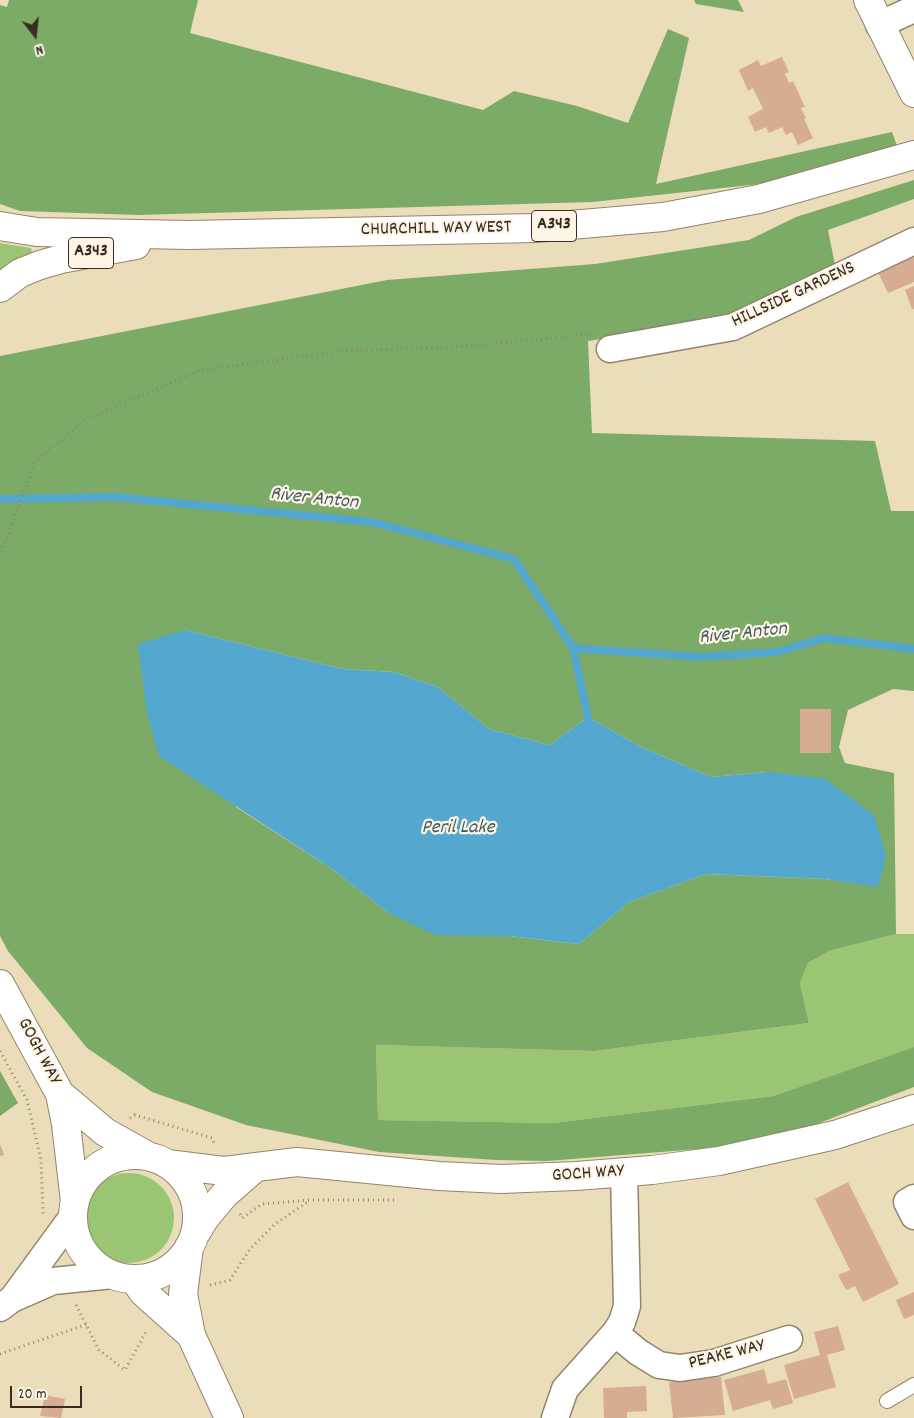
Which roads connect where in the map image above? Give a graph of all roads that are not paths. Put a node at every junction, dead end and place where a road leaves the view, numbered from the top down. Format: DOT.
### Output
graph roads {
  1 [pos="868,0"];
  2 [pos="914,9"];
  3 [pos="879,25"];
  4 [pos="914,92"];
  5 [pos="912,156"];
  6 [pos="0,226"];
  7 [pos="189,236"];
  8 [pos="914,241"];
  9 [pos="0,288"];
  10 [pos="602,340"];
  11 [pos="0,984"];
  12 [pos="60,1094"];
  13 [pos="914,1109"];
  14 [pos="158,1160"];
  15 [pos="256,1167"];
  16 [pos="624,1172"];
  17 [pos="914,1198"];
  18 [pos="74,1209"];
  19 [pos="914,1216"];
  20 [pos="191,1242"];
  21 [pos="123,1277"];
  22 [pos="6,1304"];
  23 [pos="615,1333"];
  24 [pos="192,1335"];
  25 [pos="789,1339"];
  26 [pos="914,1385"];
  27 [pos="887,1401"];
  28 [pos="229,1418"];
  29 [pos="555,1418"];
  1 -- 3 [label="street"];
  2 -- 3 [label="street"];
  3 -- 4 [label="street"];
  5 -- 7 [label="street, CHURCHILL WAY WEST / A343"];
  6 -- 7 [label="street, CHURCHILL WAY WEST / A343"];
  7 -- 9 [label="street, CHURCHILL WAY WEST / A343"];
  8 -- 10 [label="street, HILLSIDE GARDENS"];
  11 -- 12 [label="street, GOGH WAY"];
  12 -- 14 [label="street, GOGH WAY"];
  12 -- 18 [label="street, GOGH WAY"];
  13 -- 16 [label="street, GOCH WAY"];
  14 -- 15 [label="street, GOCH WAY"];
  14 -- 18 [label="street"];
  14 -- 20 [label="street"];
  15 -- 16 [label="street, GOCH WAY"];
  15 -- 20 [label="street"];
  16 -- 23 [label="street"];
  17 -- 19 [label="street"];
  18 -- 21 [label="street"];
  18 -- 22 [label="street"];
  20 -- 21 [label="street"];
  20 -- 24 [label="street"];
  21 -- 22 [label="street"];
  21 -- 24 [label="street"];
  23 -- 25 [label="street, PEAKE WAY"];
  23 -- 29 [label="street"];
  24 -- 28 [label="street"];
  26 -- 27 [label="lane"];
}
